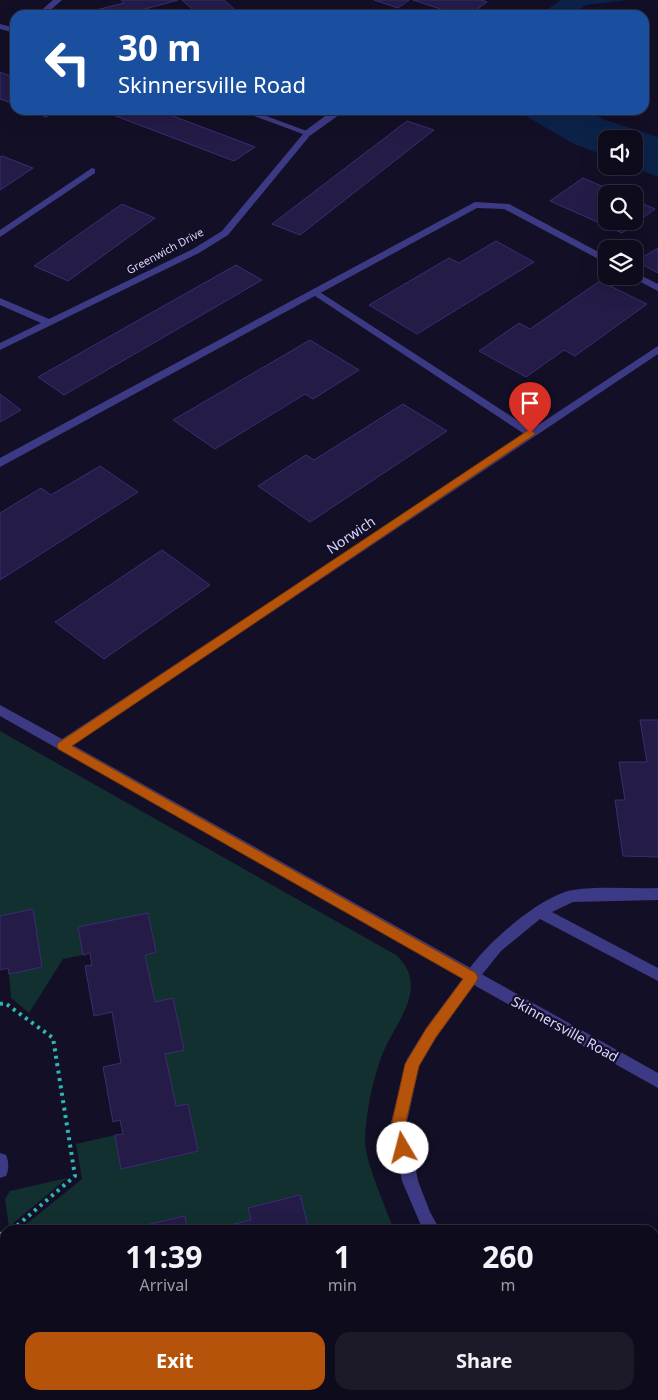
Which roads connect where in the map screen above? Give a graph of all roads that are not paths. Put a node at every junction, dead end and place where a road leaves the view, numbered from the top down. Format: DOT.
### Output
graph roads {
  1 [pos="58,0"];
  2 [pos="46,10"];
  3 [pos="256,115"];
  4 [pos="333,115"];
  5 [pos="308,133"];
  6 [pos="92,171"];
  7 [pos="0,234"];
  8 [pos="598,256"];
  9 [pos="643,280"];
  10 [pos="658,288"];
  11 [pos="315,292"];
  12 [pos="0,301"];
  13 [pos="49,323"];
  14 [pos="0,347"];
  15 [pos="658,349"];
  16 [pos="530,433"];
  17 [pos="0,463"];
  18 [pos="0,710"];
  19 [pos="62,746"];
  20 [pos="658,894"];
  21 [pos="539,912"];
  22 [pos="658,975"];
  23 [pos="472,978"];
  24 [pos="658,1081"];
  25 [pos="0,1160"];
  26 [pos="0,1171"];
  27 [pos="429,1225"];
  1 -- 2 [label="street"];
  3 -- 5 [label="street"];
  4 -- 5 [label="street, Greenwich Drive"];
  5 -- 13 [label="street, Greenwich Drive"];
  6 -- 7 [label="street"];
  8 -- 11 [label="street"];
  9 -- 10 [label="street"];
  11 -- 16 [label="street"];
  11 -- 17 [label="street"];
  12 -- 13 [label="street"];
  13 -- 14 [label="street, Greenwich Drive"];
  15 -- 16 [label="street, Norwich"];
  16 -- 19 [label="street, Norwich"];
  18 -- 19 [label="street, Skinnersville Road"];
  19 -- 23 [label="street, Skinnersville Road"];
  20 -- 21 [label="street"];
  21 -- 22 [label="street"];
  21 -- 23 [label="street"];
  23 -- 24 [label="street, Skinnersville Road"];
  23 -- 27 [label="street"];
  25 -- 26 [label="street"];
}
